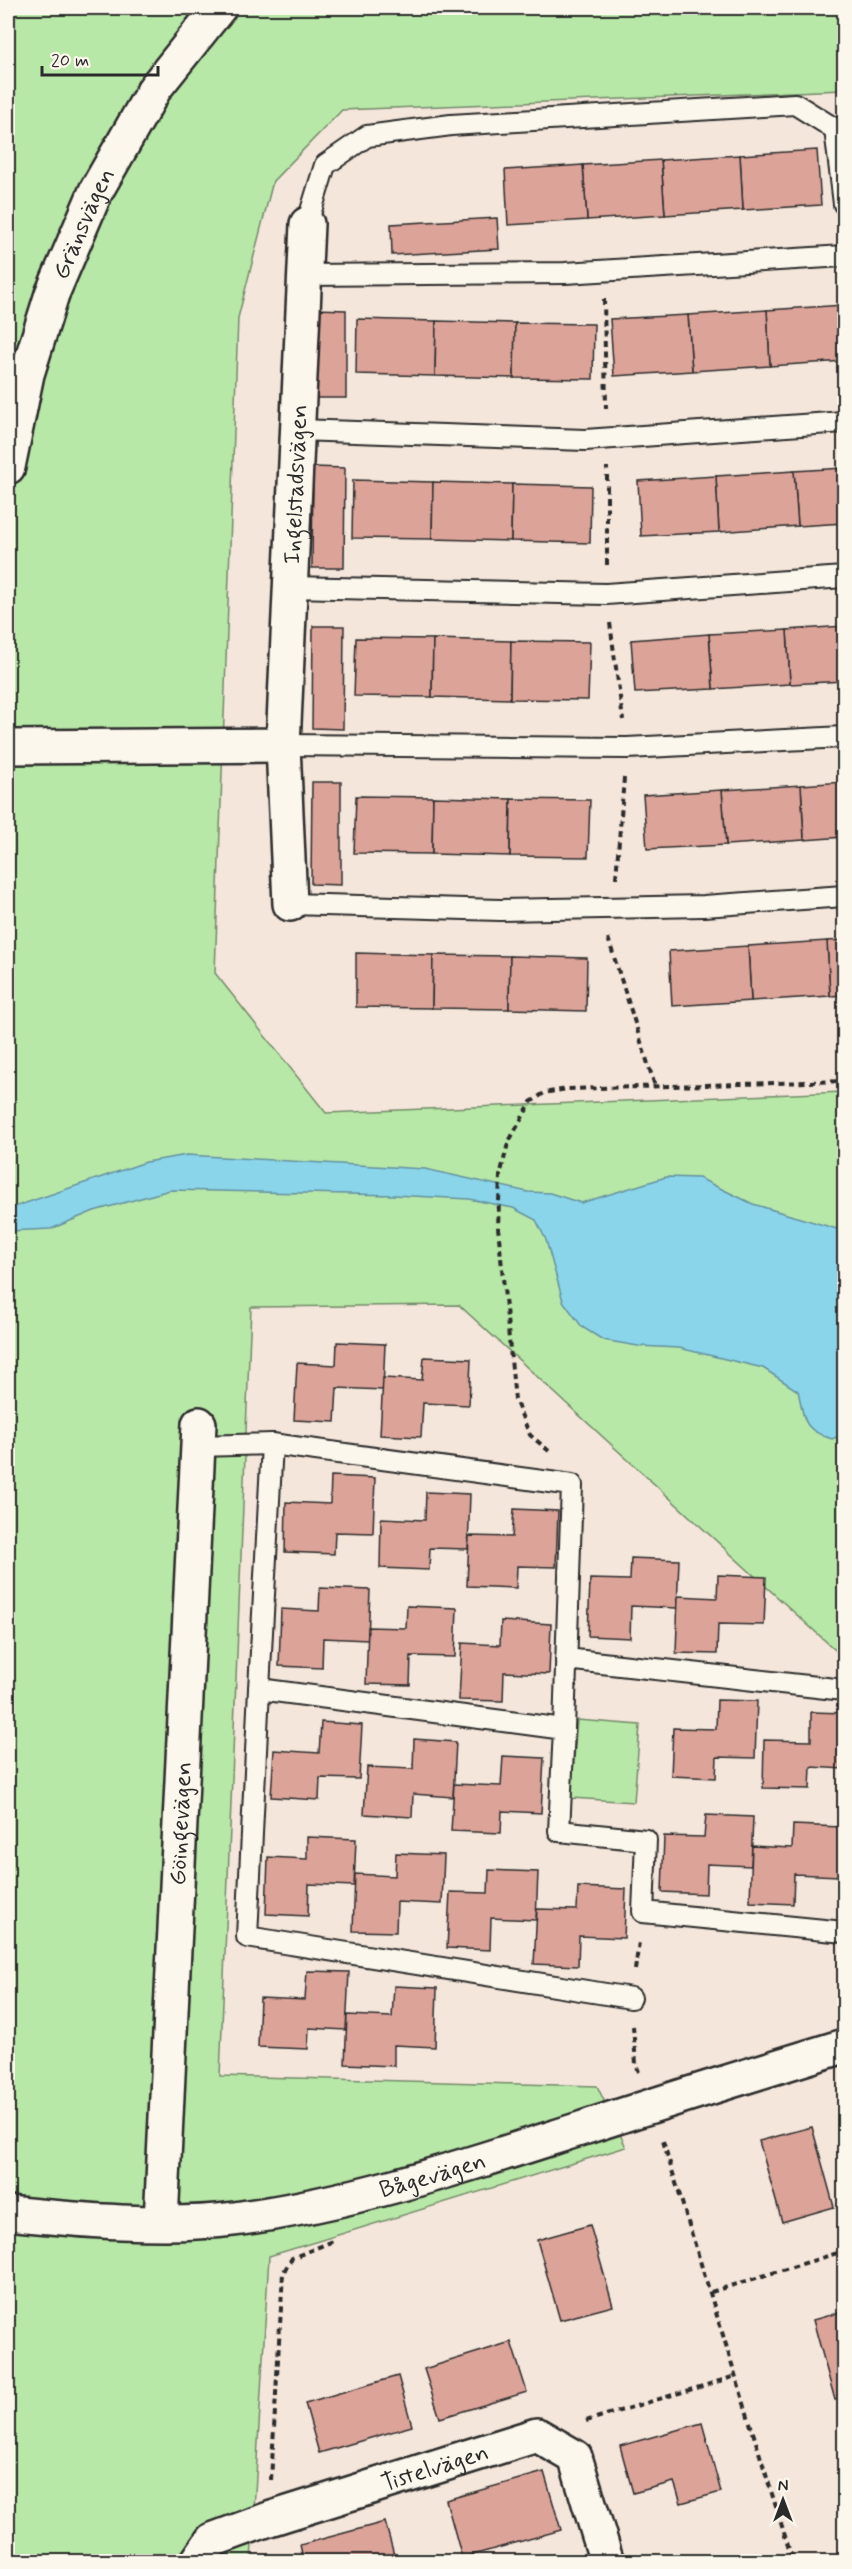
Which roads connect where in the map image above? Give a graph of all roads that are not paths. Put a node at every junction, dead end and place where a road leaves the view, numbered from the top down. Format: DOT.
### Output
graph roads {
  1 [pos="219,8"];
  2 [pos="844,204"];
  3 [pos="307,224"];
  4 [pos="844,256"];
  5 [pos="305,275"];
  6 [pos="844,422"];
  7 [pos="298,430"];
  8 [pos="8,467"];
  9 [pos="844,577"];
  10 [pos="290,587"];
  11 [pos="844,737"];
  12 [pos="284,745"];
  13 [pos="8,747"];
  14 [pos="844,897"];
  15 [pos="290,904"];
  16 [pos="198,1435"];
  17 [pos="272,1444"];
  18 [pos="566,1659"];
  19 [pos="259,1689"];
  20 [pos="844,1690"];
  21 [pos="564,1729"];
  22 [pos="844,1932"];
  23 [pos="631,1998"];
  24 [pos="844,2046"];
  25 [pos="8,2213"];
  26 [pos="161,2222"];
  27 [pos="197,2562"];
  28 [pos="607,2562"];
  1 -- 8 [label="street, Gränsvägen"];
  2 -- 3 [label="lane"];
  3 -- 5 [label="street, Ingelstadsvägen"];
  4 -- 5 [label="lane"];
  5 -- 7 [label="street, Ingelstadsvägen"];
  6 -- 7 [label="lane"];
  7 -- 10 [label="street, Ingelstadsvägen"];
  9 -- 10 [label="lane"];
  10 -- 12 [label="street, Ingelstadsvägen"];
  11 -- 12 [label="lane"];
  12 -- 13 [label="street"];
  12 -- 15 [label="street, Ingelstadsvägen"];
  14 -- 15 [label="lane"];
  16 -- 17 [label="lane"];
  16 -- 26 [label="street, Göingevägen"];
  17 -- 18 [label="lane"];
  17 -- 19 [label="lane"];
  18 -- 20 [label="lane"];
  18 -- 21 [label="lane"];
  19 -- 21 [label="lane"];
  19 -- 23 [label="lane"];
  21 -- 22 [label="lane"];
  24 -- 26 [label="street, Bågevägen"];
  25 -- 26 [label="street, Bågevägen"];
  27 -- 28 [label="street, Tistelvägen"];
}
